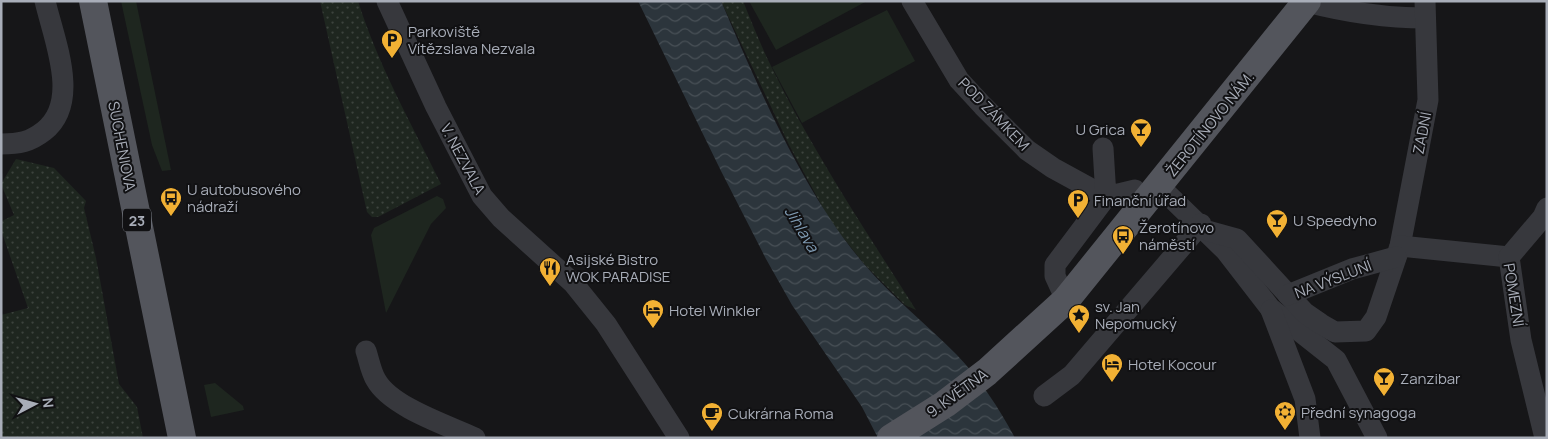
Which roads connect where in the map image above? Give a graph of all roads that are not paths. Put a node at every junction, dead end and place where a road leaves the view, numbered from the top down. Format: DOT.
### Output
graph roads {
  1 [pos="45,1"];
  2 [pos="93,1"];
  3 [pos="387,1"];
  4 [pos="912,1"];
  5 [pos="1307,1"];
  6 [pos="1425,9"];
  7 [pos="1,144"];
  8 [pos="1147,193"];
  9 [pos="1106,197"];
  10 [pos="1547,208"];
  11 [pos="1204,227"];
  12 [pos="1398,252"];
  13 [pos="1509,257"];
  14 [pos="1288,295"];
  15 [pos="1066,300"];
  16 [pos="1270,308"];
  17 [pos="1018,343"];
  18 [pos="366,351"];
  19 [pos="1044,396"];
  20 [pos="182,438"];
  21 [pos="475,438"];
  22 [pos="679,438"];
  23 [pos="891,438"];
  24 [pos="1310,438"];
  25 [pos="1378,438"];
  26 [pos="1545,438"];
  1 -- 7 [label="street"];
  2 -- 20 [label="main road, SUCHENIOVA / 23"];
  3 -- 22 [label="street, V. NEZVALA"];
  4 -- 9 [label="street, POD ZÁMKEM"];
  5 -- 6 [label="street, ZADNÍ"];
  5 -- 8 [label="main road, ŽEROTÍNOVO NÁM."];
  6 -- 12 [label="street, ZADNÍ"];
  8 -- 9 [label="street"];
  8 -- 9 [label="street"];
  8 -- 11 [label="street"];
  8 -- 15 [label="main road, ŽEROTÍNOVO NÁM."];
  9 -- 15 [label="street"];
  10 -- 13 [label="street"];
  11 -- 14 [label="street"];
  11 -- 16 [label="street"];
  11 -- 19 [label="street"];
  12 -- 13 [label="street, POMEZNÍ"];
  12 -- 14 [label="street, NA VÝSLUNÍ"];
  12 -- 14 [label="street, NA VÝSLUNÍ"];
  13 -- 26 [label="street, POMEZNÍ"];
  15 -- 17 [label="main road, ŽEROTÍNOVO NÁM."];
  16 -- 24 [label="street"];
  16 -- 25 [label="street"];
  17 -- 23 [label="main road, 9. KVĚTNA"];
  18 -- 21 [label="street"];
}
